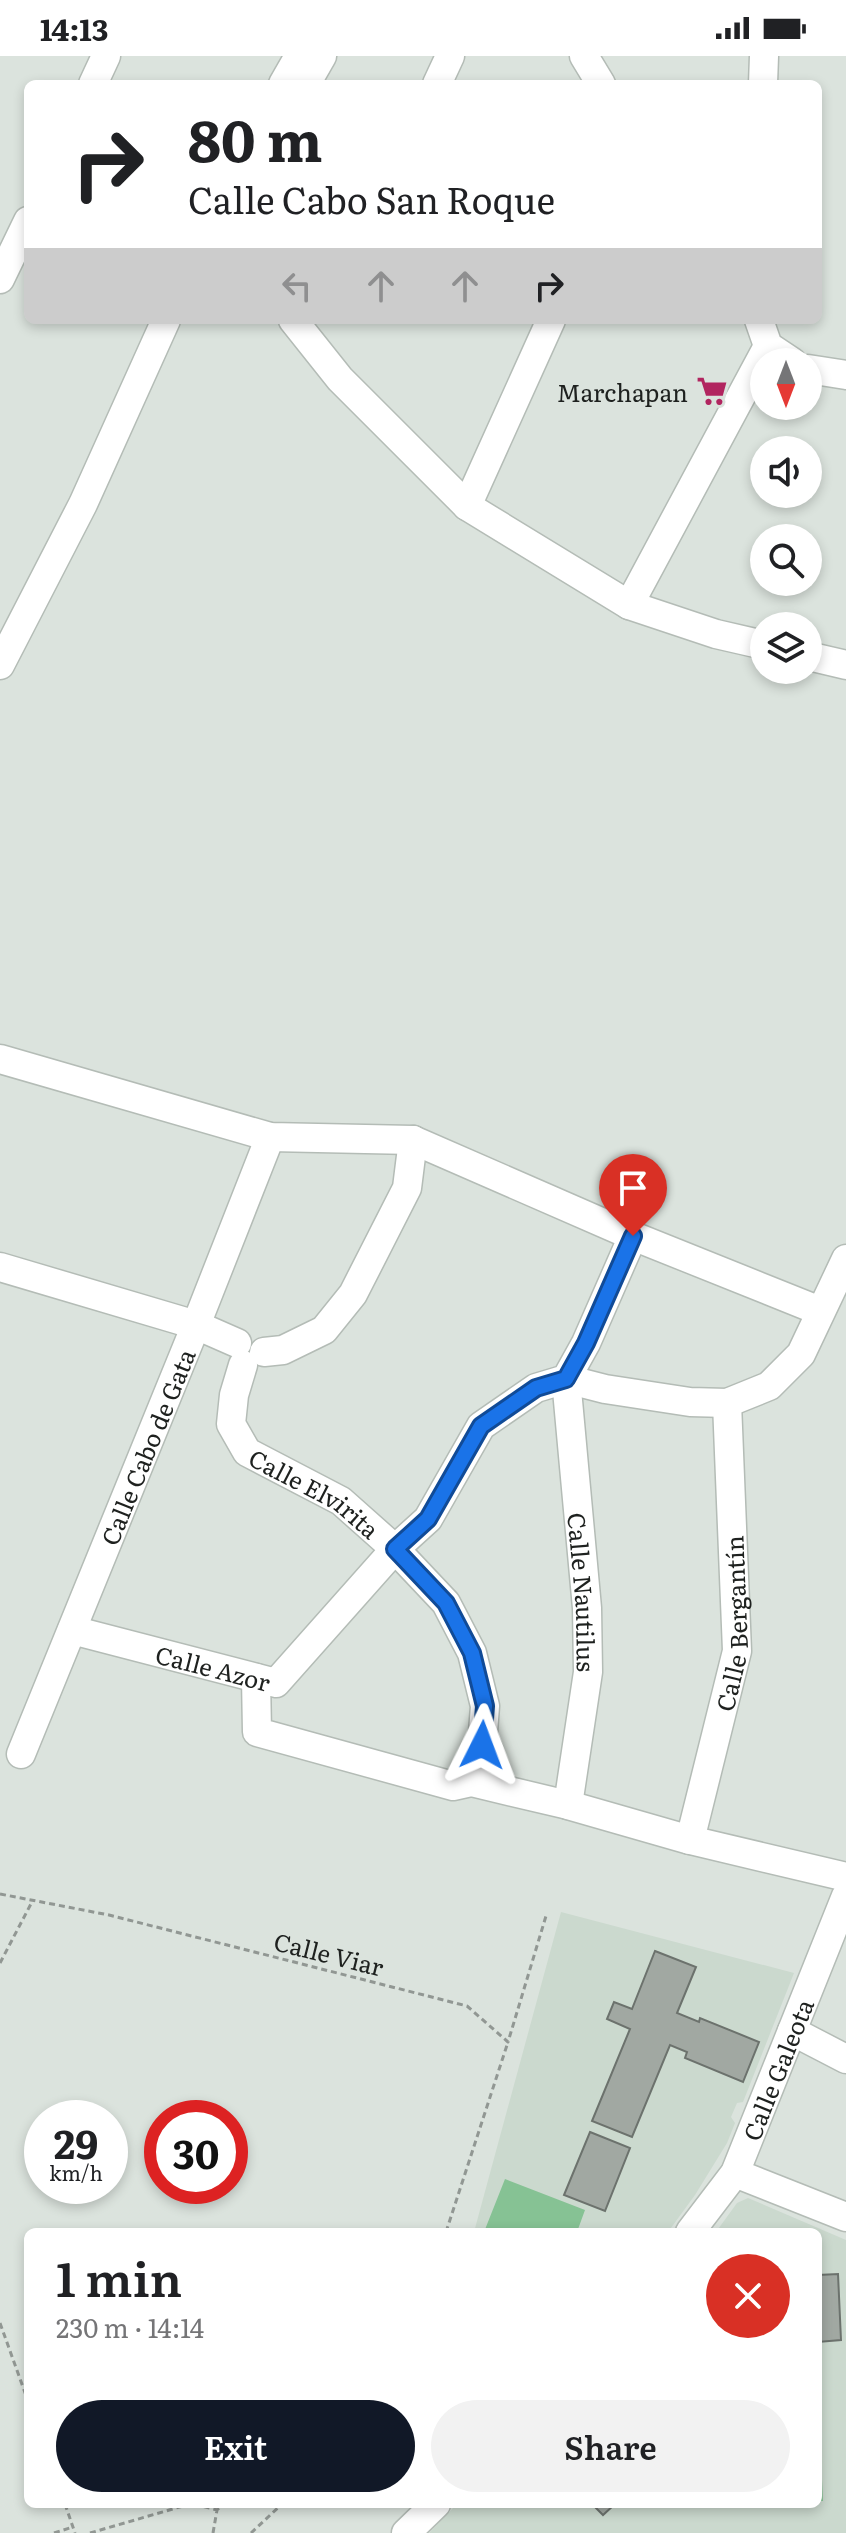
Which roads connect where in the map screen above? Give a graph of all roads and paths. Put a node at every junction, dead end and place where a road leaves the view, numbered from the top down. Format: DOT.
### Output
graph roads {
  1 [pos="106,56"];
  2 [pos="293,56"];
  3 [pos="299,56"];
  4 [pos="315,56"];
  5 [pos="322,56"];
  6 [pos="450,56"];
  7 [pos="584,56"];
  8 [pos="764,56"];
  9 [pos="95,80"];
  10 [pos="283,80"];
  11 [pos="284,80"];
  12 [pos="306,80"];
  13 [pos="307,80"];
  14 [pos="439,80"];
  15 [pos="599,80"];
  16 [pos="763,80"];
  17 [pos="24,229"];
  18 [pos="0,279"];
  19 [pos="164,324"];
  20 [pos="185,324"];
  21 [pos="549,324"];
  22 [pos="320,332"];
  23 [pos="764,333"];
  24 [pos="778,348"];
  25 [pos="822,371"];
  26 [pos="846,375"];
  27 [pos="83,504"];
  28 [pos="467,506"];
  29 [pos="629,605"];
  30 [pos="750,642"];
  31 [pos="822,659"];
  32 [pos="0,665"];
  33 [pos="846,665"];
  34 [pos="0,1059"];
  35 [pos="270,1137"];
  36 [pos="413,1140"];
  37 [pos="633,1236"];
  38 [pos="846,1259"];
  39 [pos="0,1267"];
  40 [pos="820,1311"];
  41 [pos="196,1325"];
  42 [pos="248,1353"];
  43 [pos="566,1379"];
  44 [pos="727,1403"];
  45 [pos="395,1549"];
  46 [pos="72,1630"];
  47 [pos="256,1678"];
  48 [pos="21,1754"];
  49 [pos="471,1782"];
  50 [pos="568,1805"];
  51 [pos="690,1840"];
  52 [pos="846,1877"];
  53 [pos="0,1894"];
  54 [pos="846,1896"];
  55 [pos="33,1900"];
  56 [pos="546,1916"];
  57 [pos="0,1963"];
  58 [pos="792,2031"];
  59 [pos="508,2042"];
  60 [pos="846,2059"];
  61 [pos="735,2173"];
  62 [pos="846,2217"];
  63 [pos="447,2228"];
  64 [pos="693,2228"];
  65 [pos="0,2323"];
  66 [pos="24,2390"];
  67 [pos="66,2508"];
  68 [pos="178,2508"];
  69 [pos="209,2508"];
  70 [pos="278,2508"];
  71 [pos="432,2508"];
  72 [pos="217,2510"];
  73 [pos="73,2527"];
  74 [pos="54,2533"];
  75 [pos="75,2533"];
  76 [pos="90,2533"];
  77 [pos="213,2533"];
  78 [pos="251,2533"];
  79 [pos="406,2533"];
  1 -- 9 [label="street"];
  2 -- 10 [label="street"];
  3 -- 11 [label="street"];
  4 -- 12 [label="street"];
  5 -- 13 [label="street"];
  6 -- 14 [label="street"];
  7 -- 15 [label="street"];
  8 -- 16 [label="street"];
  17 -- 18 [label="street"];
  19 -- 27 [label="street"];
  20 -- 27 [label="street"];
  21 -- 28 [label="street"];
  22 -- 28 [label="street"];
  23 -- 24 [label="street"];
  23 -- 29 [label="street"];
  25 -- 26 [label="street"];
  27 -- 32 [label="street"];
  28 -- 29 [label="street"];
  29 -- 30 [label="street"];
  31 -- 33 [label="street"];
  34 -- 35 [label="street"];
  35 -- 36 [label="street"];
  35 -- 41 [label="street, Calle Cabo de Gata"];
  36 -- 37 [label="street"];
  36 -- 42 [label="street"];
  37 -- 40 [label="street"];
  37 -- 43 [label="street"];
  38 -- 40 [label="street"];
  39 -- 41 [label="street"];
  40 -- 44 [label="street"];
  41 -- 42 [label="street"];
  41 -- 46 [label="street, Calle Cabo de Gata"];
  42 -- 45 [label="street, Calle Elvirita"];
  43 -- 44 [label="street"];
  43 -- 45 [label="street"];
  43 -- 50 [label="street, Calle Nautilus"];
  44 -- 51 [label="street, Calle Bergantín"];
  45 -- 47 [label="street, Calle Azor"];
  45 -- 49 [label="street, Calle Elvirita"];
  46 -- 47 [label="street, Calle Azor"];
  46 -- 48 [label="street, Calle Cabo de Gata"];
  47 -- 49 [label="street"];
  49 -- 50 [label="street"];
  50 -- 51 [label="street"];
  51 -- 52 [label="street"];
  53 -- 55 [label="path, Calle Viar"];
  54 -- 58 [label="street, Calle Galeota"];
  55 -- 57 [label="path"];
  55 -- 59 [label="path, Calle Viar"];
  56 -- 59 [label="path"];
  58 -- 60 [label="street"];
  58 -- 61 [label="street, Calle Galeota"];
  59 -- 63 [label="path"];
  61 -- 62 [label="street"];
  61 -- 64 [label="street, Calle Galeota"];
  65 -- 66 [label="path"];
  67 -- 73 [label="path"];
  68 -- 76 [label="path"];
  69 -- 72 [label="path"];
  70 -- 78 [label="path"];
  71 -- 79 [label="street"];
  72 -- 77 [label="path"];
  73 -- 74 [label="path"];
  73 -- 75 [label="path"];
}
